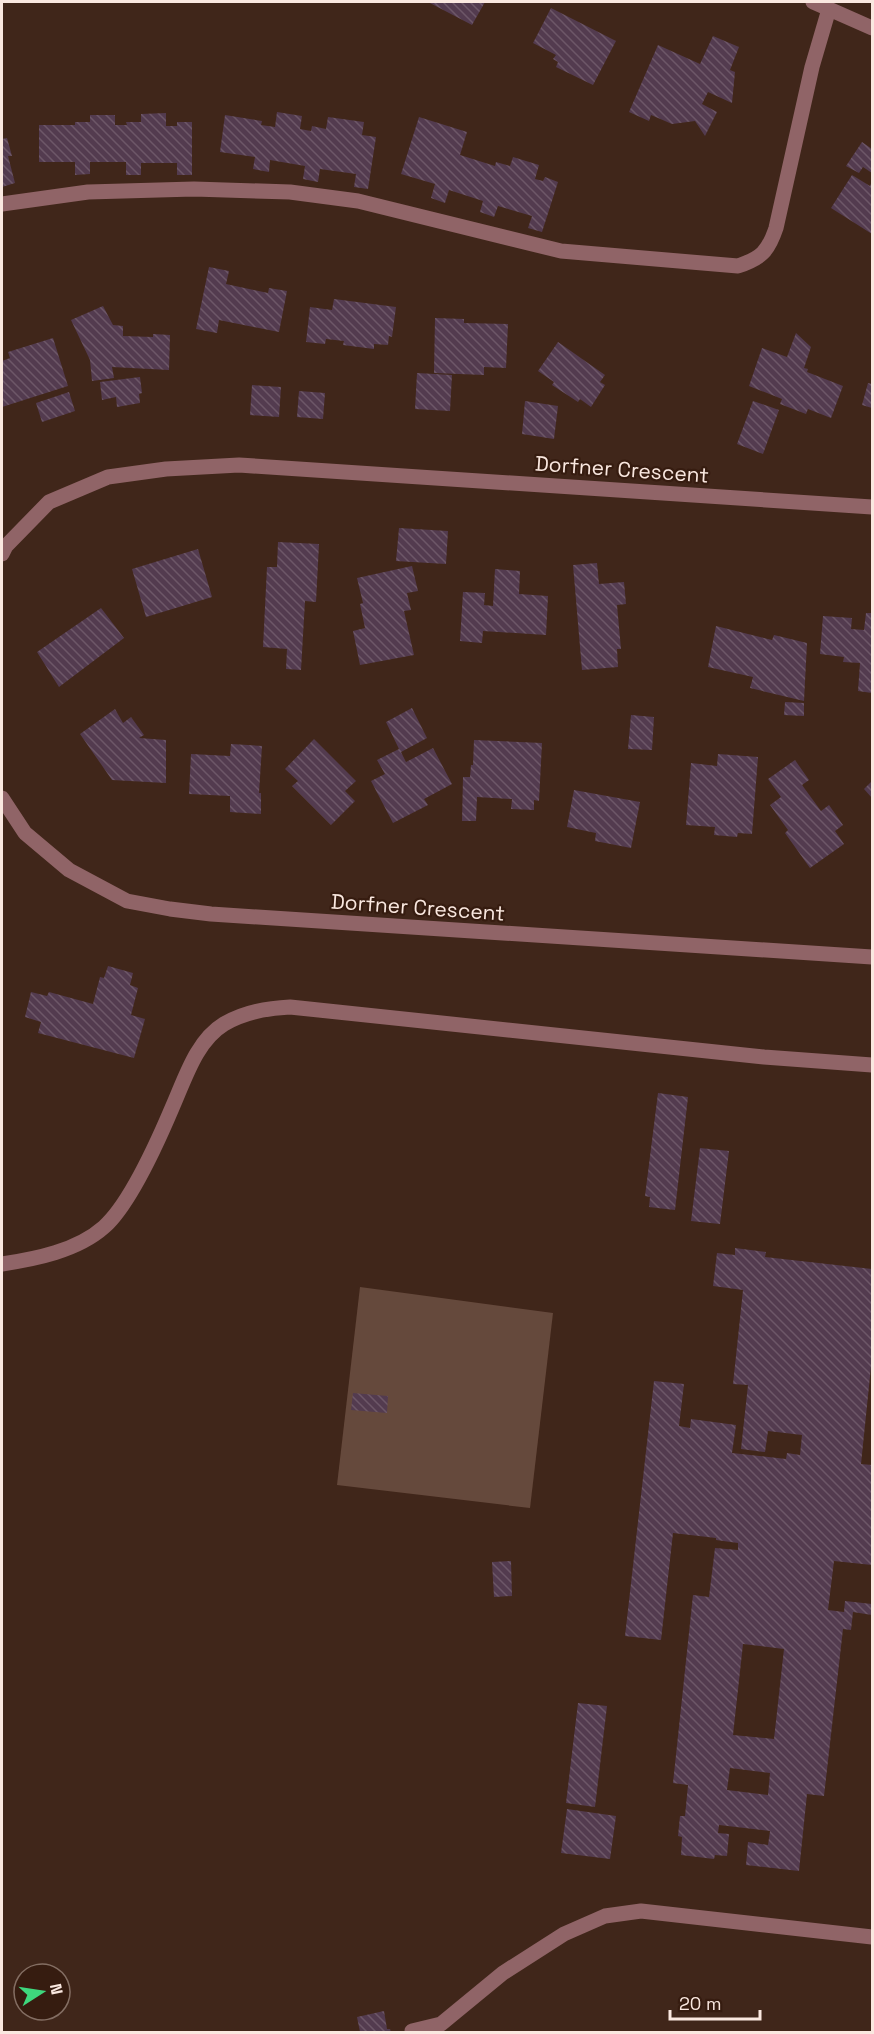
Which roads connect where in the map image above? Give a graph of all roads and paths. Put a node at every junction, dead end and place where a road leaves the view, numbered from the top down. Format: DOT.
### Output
graph roads {
  1 [pos="813,2"];
  2 [pos="829,9"];
  3 [pos="873,28"];
  4 [pos="2,204"];
  5 [pos="873,507"];
  6 [pos="2,554"];
  7 [pos="2,798"];
  8 [pos="873,957"];
  9 [pos="873,1065"];
  10 [pos="2,1264"];
  11 [pos="873,1937"];
  12 [pos="412,2031"];
  1 -- 2 [label="street"];
  2 -- 3 [label="street"];
  2 -- 4 [label="street"];
  5 -- 6 [label="street, Dorfner Crescent"];
  7 -- 8 [label="street, Dorfner Crescent"];
  9 -- 10 [label="street"];
  11 -- 12 [label="street"];
}
